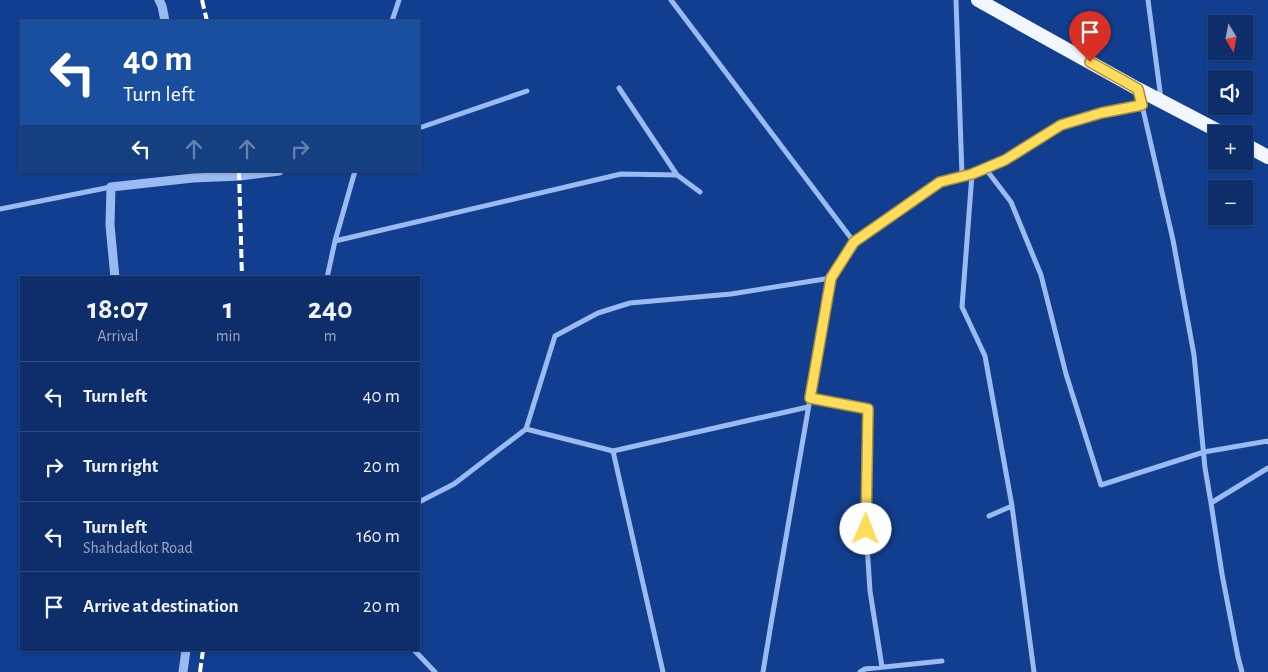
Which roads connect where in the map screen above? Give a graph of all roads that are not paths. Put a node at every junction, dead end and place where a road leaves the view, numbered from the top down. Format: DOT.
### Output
graph roads {
  1 [pos="159,0"];
  2 [pos="399,0"];
  3 [pos="671,0"];
  4 [pos="956,0"];
  5 [pos="978,0"];
  6 [pos="1148,0"];
  7 [pos="165,20"];
  8 [pos="392,20"];
  9 [pos="619,88"];
  10 [pos="1138,89"];
  11 [pos="527,91"];
  12 [pos="1161,101"];
  13 [pos="1142,105"];
  14 [pos="1208,126"];
  15 [pos="420,128"];
  16 [pos="1253,149"];
  17 [pos="1268,157"];
  18 [pos="985,168"];
  19 [pos="271,172"];
  20 [pos="356,172"];
  21 [pos="972,174"];
  22 [pos="677,175"];
  23 [pos="175,176"];
  24 [pos="962,176"];
  25 [pos="111,187"];
  26 [pos="700,192"];
  27 [pos="0,210"];
  28 [pos="335,241"];
  29 [pos="854,242"];
  30 [pos="114,276"];
  31 [pos="327,276"];
  32 [pos="831,278"];
  33 [pos="810,398"];
  34 [pos="808,407"];
  35 [pos="526,430"];
  36 [pos="1268,442"];
  37 [pos="612,451"];
  38 [pos="1204,452"];
  39 [pos="1268,468"];
  40 [pos="420,501"];
  41 [pos="1211,503"];
  42 [pos="1012,506"];
  43 [pos="989,516"];
  44 [pos="186,651"];
  45 [pos="415,651"];
  46 [pos="942,661"];
  47 [pos="882,667"];
  48 [pos="183,672"];
  49 [pos="435,672"];
  50 [pos="663,672"];
  51 [pos="763,672"];
  52 [pos="860,672"];
  53 [pos="1034,672"];
  54 [pos="1242,672"];
  1 -- 7 [label="street"];
  2 -- 8 [label="street"];
  3 -- 29 [label="street"];
  4 -- 24 [label="street"];
  5 -- 10 [label="highway"];
  6 -- 12 [label="street"];
  9 -- 22 [label="street"];
  10 -- 12 [label="highway"];
  10 -- 13 [label="street"];
  11 -- 15 [label="street"];
  12 -- 14 [label="highway"];
  13 -- 18 [label="street"];
  13 -- 38 [label="street"];
  16 -- 17 [label="highway"];
  18 -- 21 [label="street"];
  18 -- 38 [label="street"];
  19 -- 23 [label="street"];
  20 -- 28 [label="street"];
  21 -- 24 [label="street"];
  21 -- 42 [label="street"];
  22 -- 26 [label="street"];
  22 -- 28 [label="street"];
  23 -- 25 [label="street"];
  24 -- 29 [label="street"];
  25 -- 27 [label="street"];
  25 -- 30 [label="street"];
  28 -- 31 [label="street"];
  29 -- 32 [label="street"];
  32 -- 33 [label="street"];
  32 -- 35 [label="street"];
  33 -- 34 [label="street"];
  33 -- 47 [label="street"];
  34 -- 37 [label="street"];
  34 -- 51 [label="street"];
  35 -- 37 [label="street"];
  35 -- 40 [label="street"];
  36 -- 38 [label="street"];
  37 -- 50 [label="street"];
  38 -- 41 [label="street"];
  39 -- 41 [label="street"];
  41 -- 54 [label="street"];
  42 -- 43 [label="street"];
  42 -- 53 [label="street"];
  44 -- 48 [label="street"];
  45 -- 49 [label="street"];
  46 -- 47 [label="street"];
  47 -- 52 [label="street"];
}
